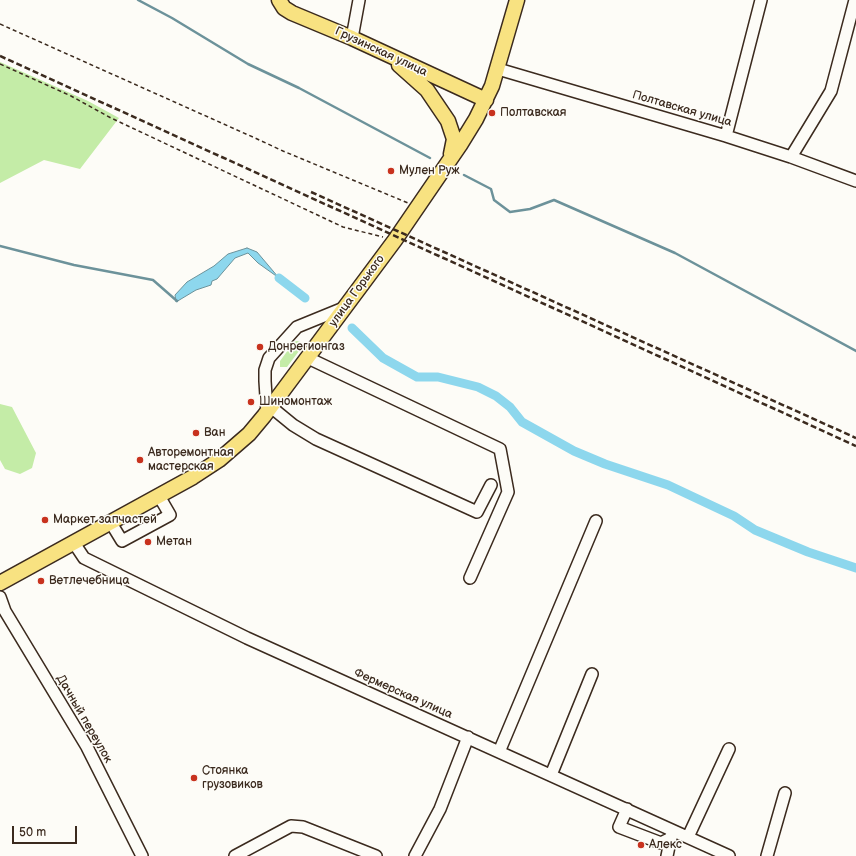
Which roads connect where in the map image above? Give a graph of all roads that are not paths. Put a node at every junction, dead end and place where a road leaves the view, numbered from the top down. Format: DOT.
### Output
graph roads {
  1 [pos="279,0"];
  2 [pos="359,0"];
  3 [pos="517,0"];
  4 [pos="761,0"];
  5 [pos="856,0"];
  6 [pos="352,38"];
  7 [pos="378,50"];
  8 [pos="498,69"];
  9 [pos="486,100"];
  10 [pos="726,136"];
  11 [pos="791,157"];
  12 [pos="446,166"];
  13 [pos="856,181"];
  14 [pos="346,307"];
  15 [pos="308,358"];
  16 [pos="269,409"];
  17 [pos="492,485"];
  18 [pos="159,496"];
  19 [pos="596,521"];
  20 [pos="111,523"];
  21 [pos="74,543"];
  22 [pos="470,578"];
  23 [pos="0,582"];
  24 [pos="0,597"];
  25 [pos="592,674"];
  26 [pos="468,737"];
  27 [pos="729,749"];
  28 [pos="499,752"];
  29 [pos="551,775"];
  30 [pos="785,793"];
  31 [pos="627,810"];
  32 [pos="672,834"];
  33 [pos="688,837"];
  34 [pos="142,856"];
  35 [pos="235,856"];
  36 [pos="376,856"];
  37 [pos="415,856"];
  38 [pos="667,856"];
  39 [pos="729,856"];
  40 [pos="767,856"];
  1 -- 6 [label="main road, Грузинская улица"];
  2 -- 6 [label="street"];
  3 -- 8 [label="main road"];
  4 -- 10 [label="street"];
  5 -- 11 [label="street"];
  6 -- 7 [label="main road, Грузинская улица"];
  7 -- 9 [label="main road, Грузинская улица"];
  7 -- 12 [label="main road"];
  8 -- 9 [label="main road"];
  8 -- 10 [label="street, Полтавская улица"];
  9 -- 12 [label="main road"];
  10 -- 11 [label="street, Полтавская улица"];
  11 -- 13 [label="street, Полтавская улица"];
  12 -- 14 [label="main road, улица Горького"];
  14 -- 15 [label="main road, улица Горького"];
  14 -- 16 [label="street"];
  15 -- 16 [label="main road, улица Горького"];
  15 -- 22 [label="street"];
  16 -- 17 [label="street"];
  16 -- 18 [label="main road, улица Горького"];
  18 -- 20 [label="main road, улица Горького"];
  18 -- 20 [label="street"];
  19 -- 28 [label="street"];
  20 -- 21 [label="main road, улица Горького"];
  21 -- 23 [label="main road, улица Горького"];
  21 -- 26 [label="street, Фермерская улица"];
  24 -- 34 [label="street, Дачный переулок"];
  25 -- 29 [label="street"];
  26 -- 28 [label="street, Фермерская улица"];
  26 -- 37 [label="street"];
  27 -- 33 [label="street"];
  28 -- 29 [label="street, Фермерская улица"];
  29 -- 31 [label="street, Фермерская улица"];
  30 -- 40 [label="street"];
  31 -- 32 [label="street, Фермерская улица"];
  31 -- 32 [label="street"];
  32 -- 33 [label="street, Фермерская улица"];
  32 -- 38 [label="street"];
  33 -- 39 [label="street, Фермерская улица"];
  35 -- 36 [label="street"];
}
